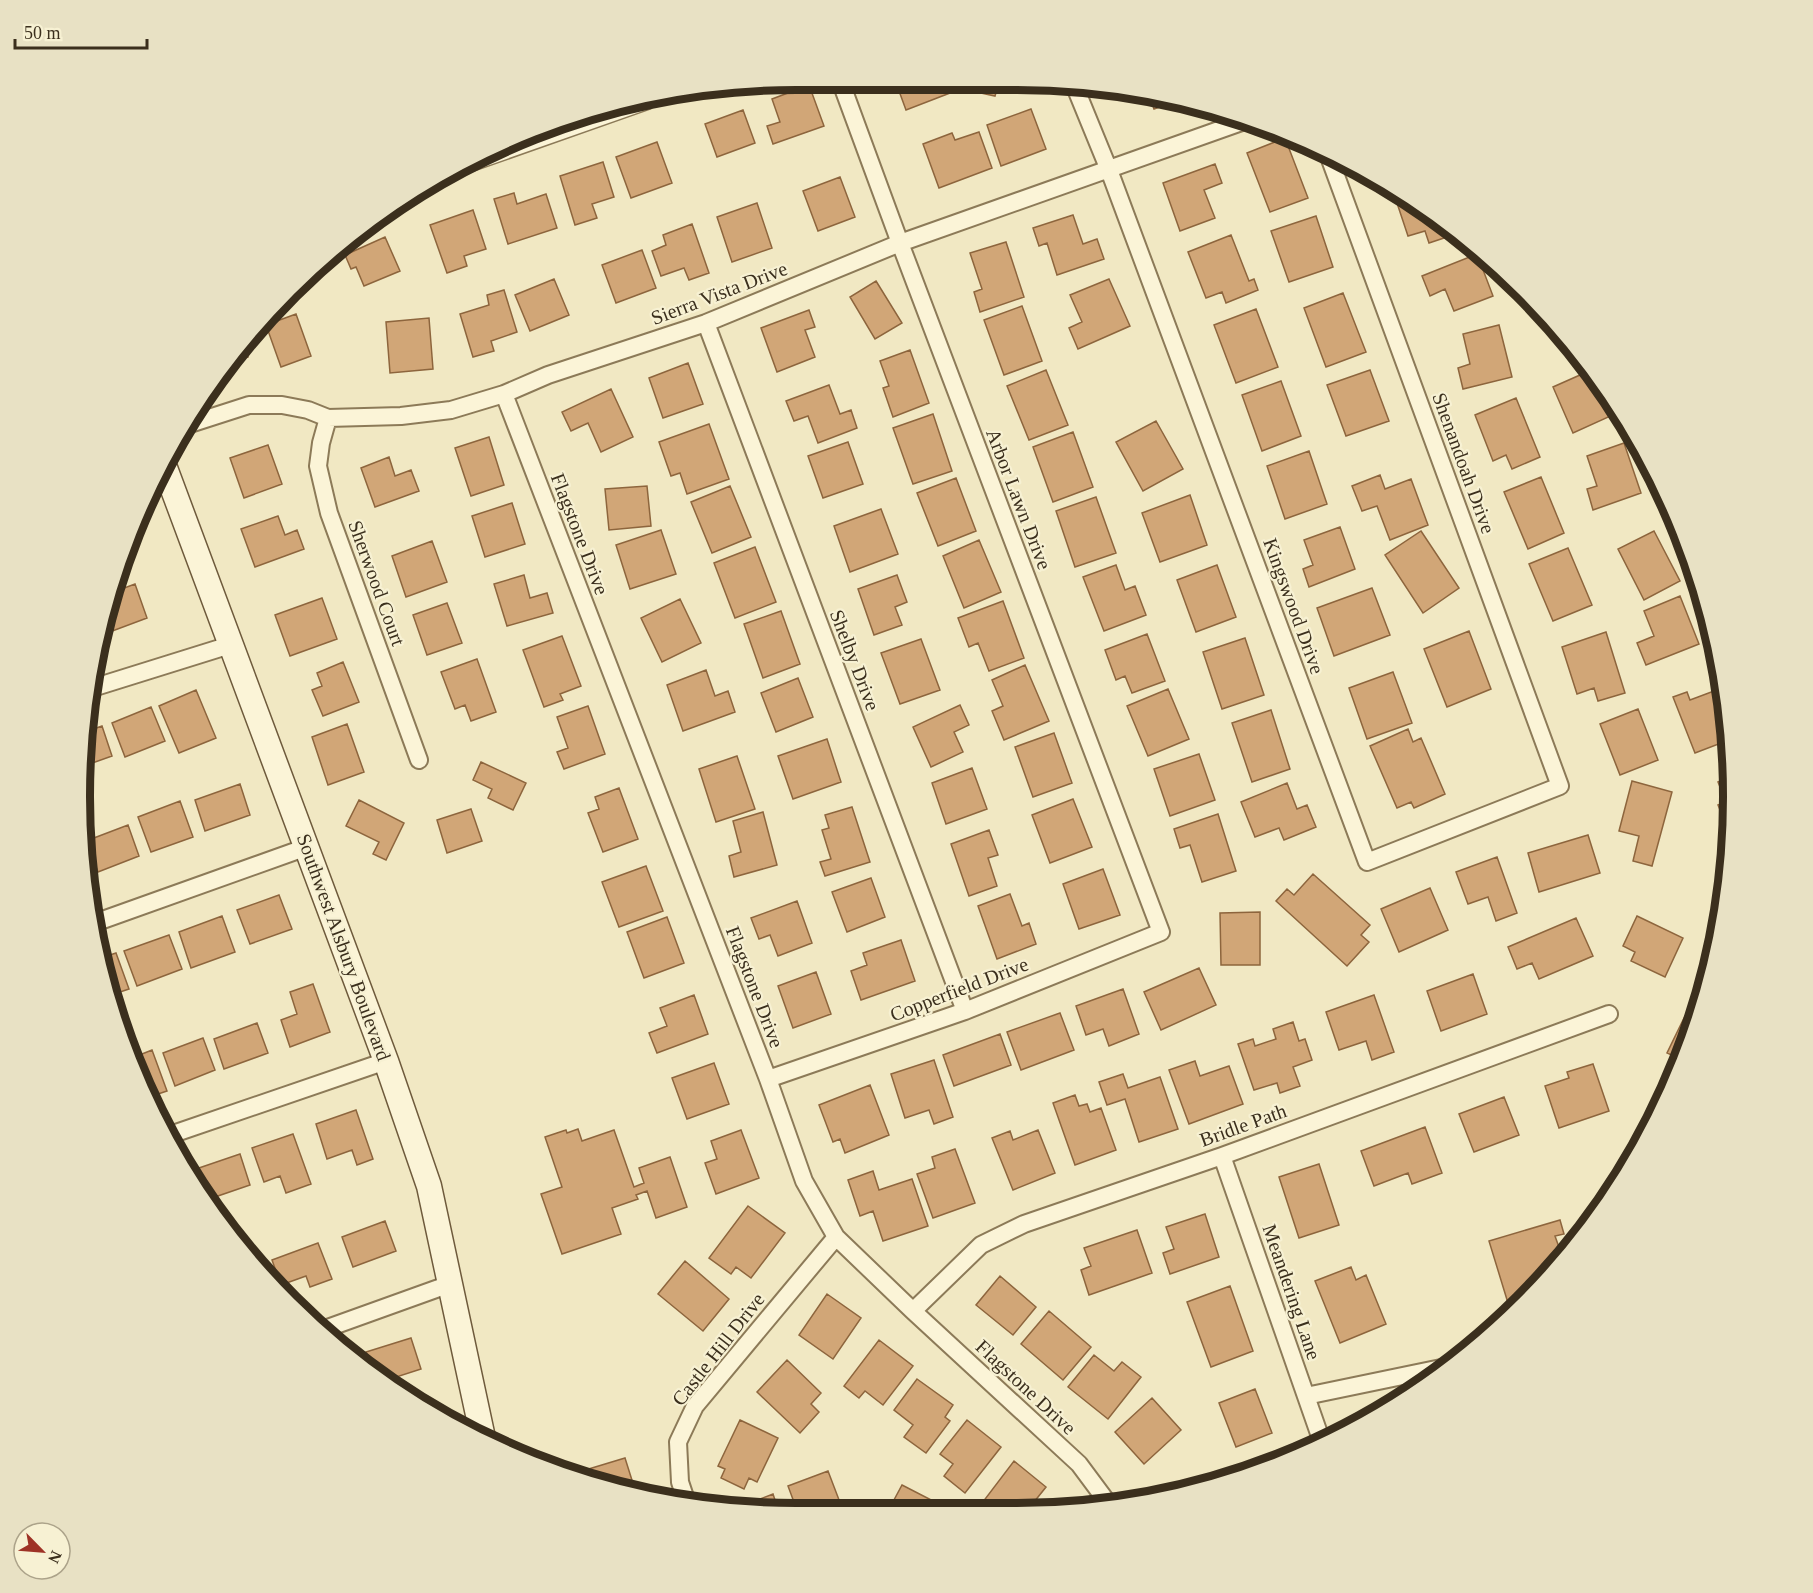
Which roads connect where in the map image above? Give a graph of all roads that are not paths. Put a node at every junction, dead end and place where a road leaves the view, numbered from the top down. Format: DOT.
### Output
graph roads {
  1 [pos="844,90"];
  2 [pos="1078,93"];
  3 [pos="1235,124"];
  4 [pos="1332,165"];
  5 [pos="1109,170"];
  6 [pos="900,243"];
  7 [pos="706,323"];
  8 [pos="504,394"];
  9 [pos="328,418"];
  10 [pos="198,421"];
  11 [pos="168,475"];
  12 [pos="230,645"];
  13 [pos="99,686"];
  14 [pos="419,760"];
  15 [pos="1560,786"];
  16 [pos="307,847"];
  17 [pos="102,920"];
  18 [pos="1161,932"];
  19 [pos="965,1011"];
  20 [pos="1609,1014"];
  21 [pos="386,1061"];
  22 [pos="768,1078"];
  23 [pos="176,1133"];
  24 [pos="1222,1156"];
  25 [pos="836,1237"];
  26 [pos="450,1284"];
  27 [pos="913,1311"];
  28 [pos="330,1327"];
  29 [pos="1428,1371"];
  30 [pos="1306,1396"];
  31 [pos="481,1428"];
  32 [pos="1319,1434"];
  33 [pos="684,1493"];
  34 [pos="1104,1497"];
  1 -- 6 [label="street, Arbor Lawn Drive"];
  2 -- 5 [label="street"];
  3 -- 5 [label="street, Sierra Vista Drive"];
  4 -- 15 [label="street, Shenandoah Drive"];
  5 -- 6 [label="street, Sierra Vista Drive"];
  5 -- 15 [label="street, Kingswood Drive"];
  6 -- 7 [label="street, Sierra Vista Drive"];
  6 -- 18 [label="street, Arbor Lawn Drive"];
  7 -- 8 [label="street, Sierra Vista Drive"];
  7 -- 19 [label="street, Shelby Drive"];
  8 -- 9 [label="street, Sierra Vista Drive"];
  8 -- 22 [label="street, Flagstone Drive"];
  9 -- 10 [label="street, Sierra Vista Drive"];
  9 -- 14 [label="street, Sherwood Court"];
  11 -- 12 [label="main road, Southwest Alsbury Boulevard"];
  12 -- 13 [label="street"];
  12 -- 16 [label="main road, Southwest Alsbury Boulevard"];
  16 -- 17 [label="street"];
  16 -- 21 [label="main road, Southwest Alsbury Boulevard"];
  18 -- 19 [label="street, Copperfield Drive"];
  19 -- 22 [label="street, Copperfield Drive"];
  20 -- 24 [label="street, Bridle Path"];
  21 -- 23 [label="street"];
  21 -- 26 [label="main road, Southwest Alsbury Boulevard"];
  22 -- 25 [label="street, Flagstone Drive"];
  24 -- 27 [label="street, Bridle Path"];
  24 -- 30 [label="street, Meandering Lane"];
  25 -- 27 [label="street, Flagstone Drive"];
  25 -- 33 [label="street, Castle Hill Drive"];
  26 -- 28 [label="street"];
  26 -- 31 [label="main road, Southwest Alsbury Boulevard"];
  27 -- 34 [label="street, Flagstone Drive"];
  29 -- 30 [label="street"];
  30 -- 32 [label="street, Meandering Lane"];
}
